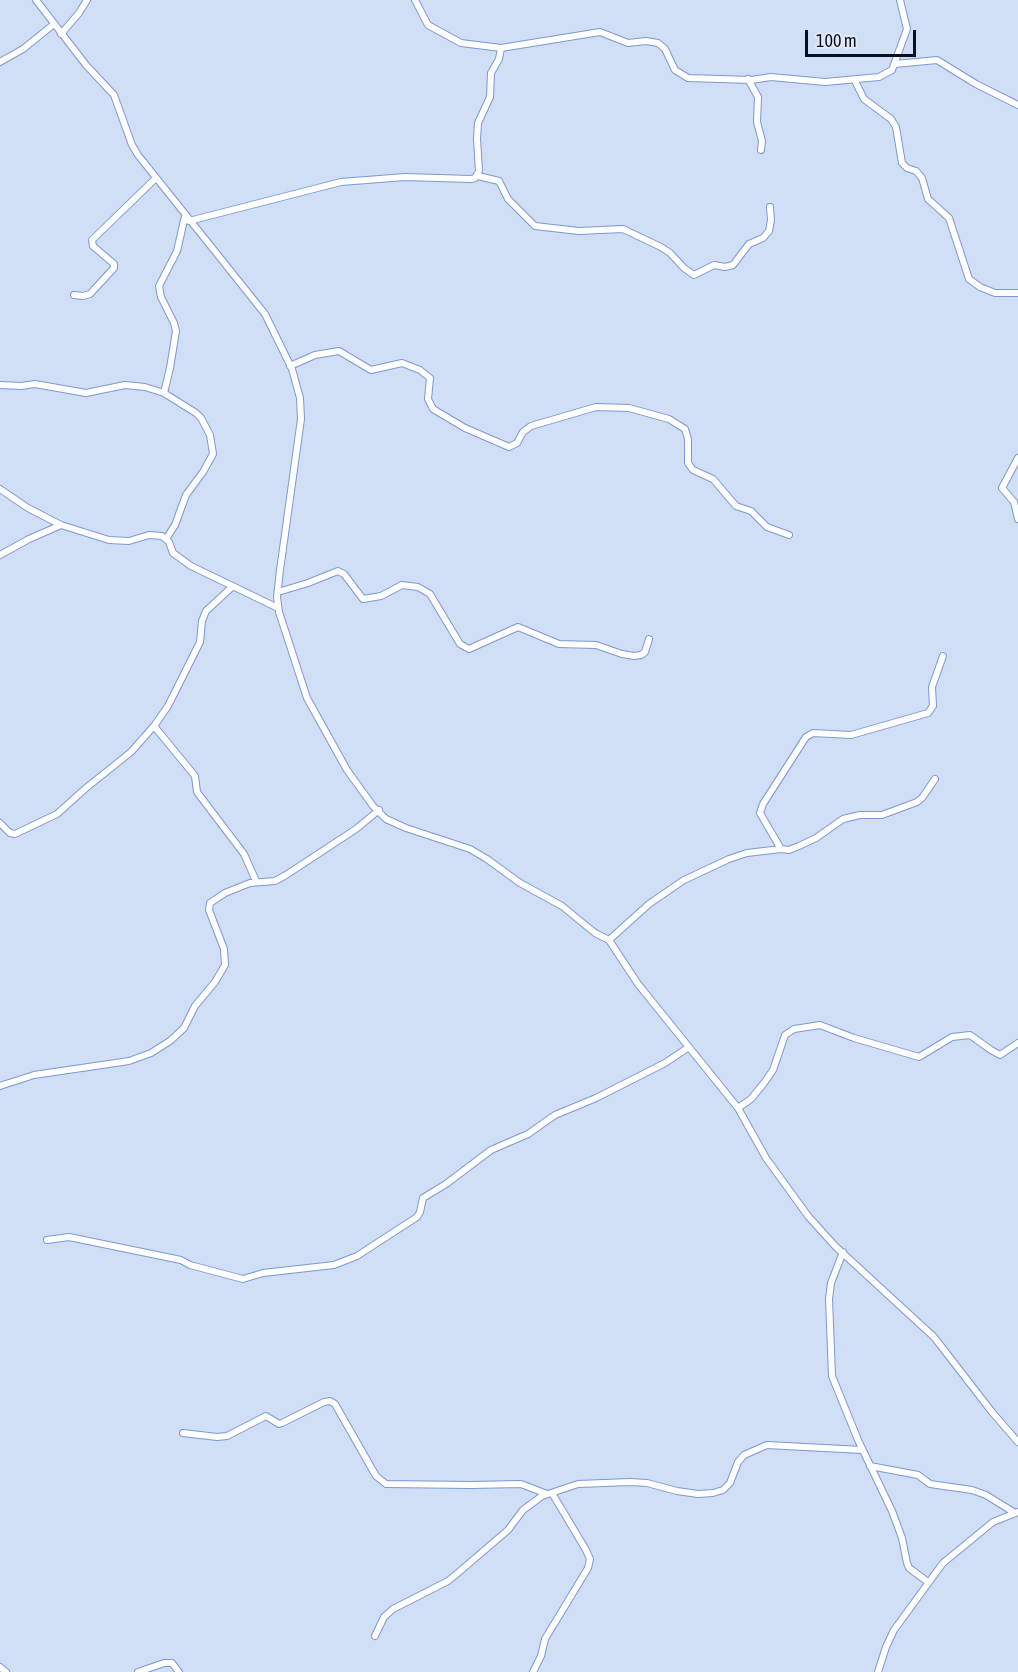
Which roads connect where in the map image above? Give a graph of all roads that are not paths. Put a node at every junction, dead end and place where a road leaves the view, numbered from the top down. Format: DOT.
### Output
graph roads {
  1 [pos="36,0"];
  2 [pos="87,0"];
  3 [pos="415,0"];
  4 [pos="900,0"];
  5 [pos="54,24"];
  6 [pos="61,34"];
  7 [pos="501,48"];
  8 [pos="0,62"];
  9 [pos="895,64"];
  10 [pos="748,79"];
  11 [pos="855,81"];
  12 [pos="1018,105"];
  13 [pos="761,150"];
  14 [pos="478,176"];
  15 [pos="156,178"];
  16 [pos="770,207"];
  17 [pos="187,218"];
  18 [pos="1018,293"];
  19 [pos="74,295"];
  20 [pos="291,366"];
  21 [pos="0,385"];
  22 [pos="164,393"];
  23 [pos="1018,458"];
  24 [pos="0,489"];
  25 [pos="1018,519"];
  26 [pos="61,525"];
  27 [pos="789,535"];
  28 [pos="169,542"];
  29 [pos="0,555"];
  30 [pos="232,587"];
  31 [pos="278,592"];
  32 [pos="278,608"];
  33 [pos="649,639"];
  34 [pos="943,656"];
  35 [pos="154,726"];
  36 [pos="935,779"];
  37 [pos="379,810"];
  38 [pos="0,823"];
  39 [pos="781,849"];
  40 [pos="256,881"];
  41 [pos="609,940"];
  42 [pos="1018,1043"];
  43 [pos="689,1047"];
  44 [pos="0,1086"];
  45 [pos="738,1108"];
  46 [pos="47,1239"];
  47 [pos="843,1252"];
  48 [pos="183,1433"];
  49 [pos="1018,1442"];
  50 [pos="862,1450"];
  51 [pos="870,1466"];
  52 [pos="550,1494"];
  53 [pos="1017,1512"];
  54 [pos="928,1582"];
  55 [pos="375,1636"];
  56 [pos="0,1667"];
  57 [pos="6,1672"];
  58 [pos="138,1672"];
  59 [pos="179,1672"];
  60 [pos="533,1672"];
  61 [pos="878,1672"];
  1 -- 5 [label="street"];
  2 -- 6 [label="street"];
  3 -- 7 [label="street"];
  4 -- 9 [label="street"];
  5 -- 6 [label="street"];
  5 -- 8 [label="street"];
  6 -- 15 [label="street"];
  7 -- 10 [label="street"];
  7 -- 14 [label="street"];
  9 -- 11 [label="street"];
  9 -- 12 [label="street"];
  10 -- 11 [label="street"];
  10 -- 13 [label="street"];
  11 -- 18 [label="street"];
  14 -- 16 [label="street"];
  14 -- 17 [label="street"];
  15 -- 17 [label="street"];
  15 -- 19 [label="street"];
  17 -- 20 [label="street"];
  17 -- 22 [label="street"];
  20 -- 27 [label="street"];
  20 -- 31 [label="street"];
  21 -- 22 [label="street"];
  22 -- 28 [label="street"];
  23 -- 25 [label="street"];
  24 -- 26 [label="street"];
  26 -- 28 [label="street"];
  26 -- 29 [label="street"];
  28 -- 30 [label="street"];
  30 -- 32 [label="street"];
  30 -- 35 [label="street"];
  31 -- 32 [label="street"];
  31 -- 33 [label="street"];
  32 -- 37 [label="street"];
  34 -- 39 [label="street"];
  35 -- 38 [label="street"];
  35 -- 40 [label="street"];
  36 -- 39 [label="street"];
  37 -- 40 [label="street"];
  37 -- 41 [label="street"];
  39 -- 41 [label="street"];
  40 -- 44 [label="street"];
  41 -- 43 [label="street"];
  42 -- 45 [label="street"];
  43 -- 45 [label="street"];
  43 -- 46 [label="street"];
  45 -- 47 [label="street"];
  47 -- 49 [label="street"];
  47 -- 50 [label="street"];
  48 -- 52 [label="street"];
  50 -- 51 [label="street"];
  50 -- 52 [label="street"];
  51 -- 53 [label="street"];
  51 -- 54 [label="street"];
  52 -- 55 [label="street"];
  52 -- 60 [label="street"];
  53 -- 54 [label="street"];
  54 -- 61 [label="street"];
  56 -- 57 [label="street"];
  58 -- 59 [label="street"];
}
